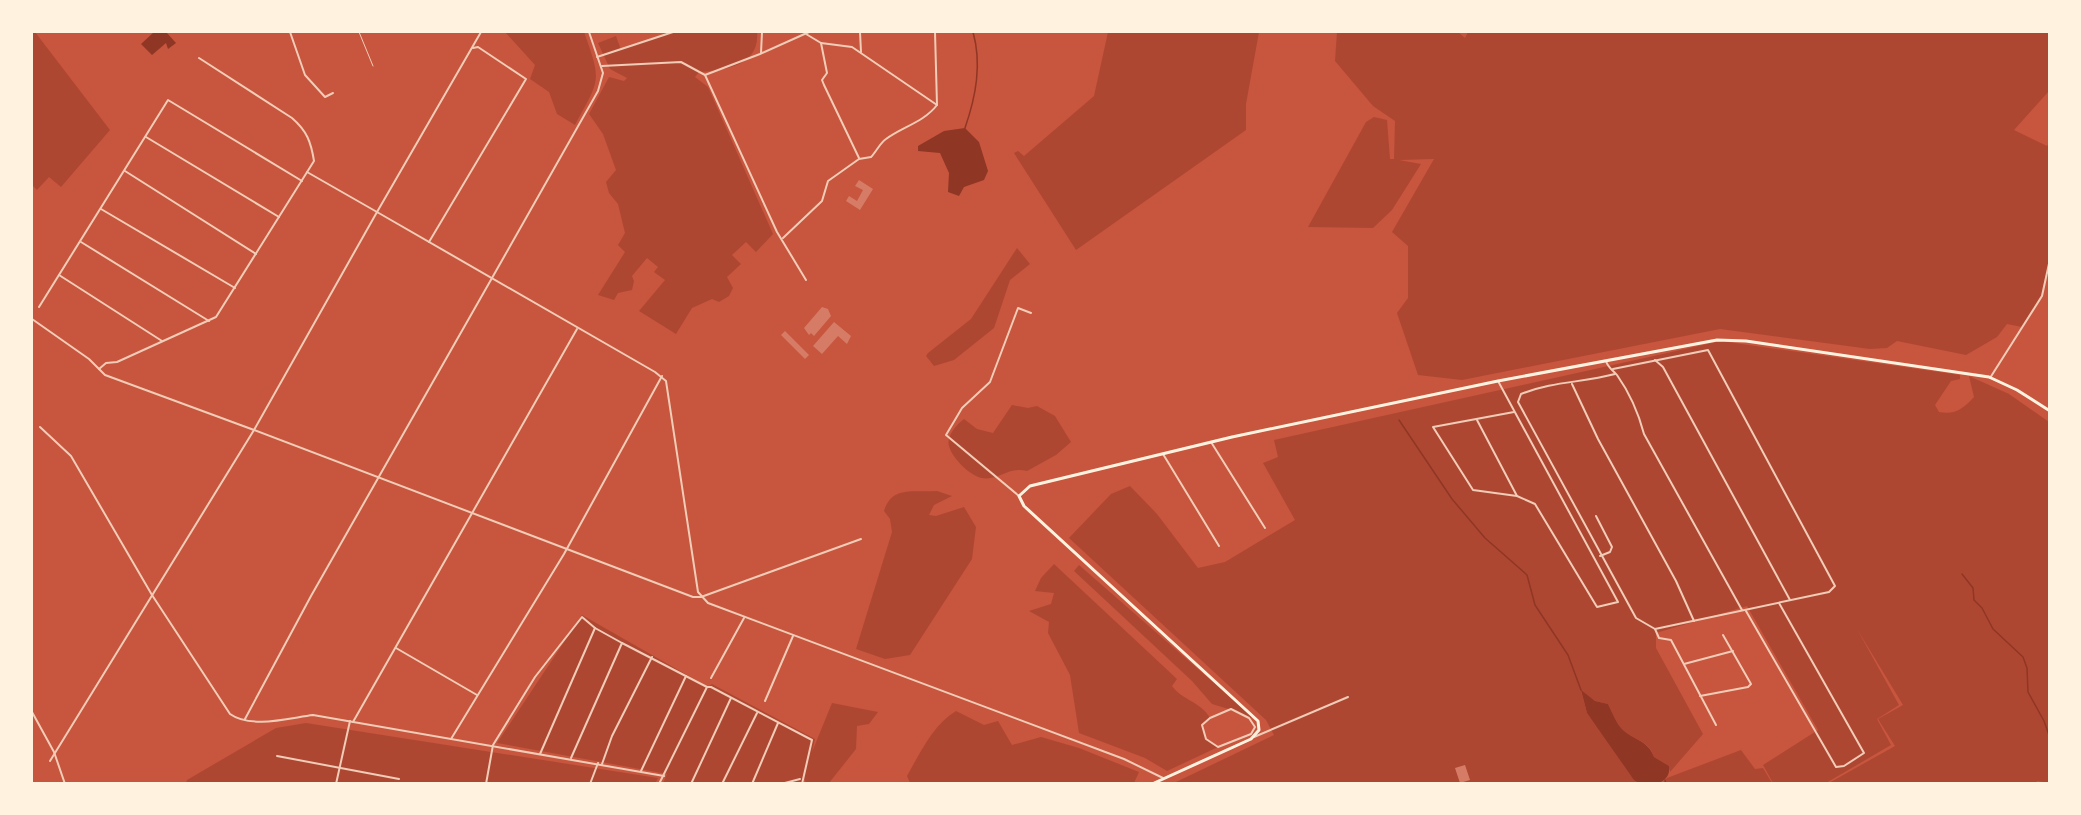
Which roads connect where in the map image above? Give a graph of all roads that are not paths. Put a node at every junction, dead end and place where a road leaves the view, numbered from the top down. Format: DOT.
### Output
graph roads {
  1 [pos="290,32"];
  2 [pos="359,32"];
  3 [pos="481,32"];
  4 [pos="589,32"];
  5 [pos="673,32"];
  6 [pos="762,32"];
  7 [pos="860,32"];
  8 [pos="935,32"];
  9 [pos="807,33"];
  10 [pos="821,43"];
  11 [pos="472,50"];
  12 [pos="861,52"];
  13 [pos="760,54"];
  14 [pos="597,57"];
  15 [pos="199,58"];
  16 [pos="374,66"];
  17 [pos="600,66"];
  18 [pos="705,75"];
  19 [pos="333,93"];
  20 [pos="937,105"];
  21 [pos="146,137"];
  22 [pos="860,159"];
  23 [pos="125,171"];
  24 [pos="307,172"];
  25 [pos="302,181"];
  26 [pos="101,209"];
  27 [pos="377,212"];
  28 [pos="279,217"];
  29 [pos="782,239"];
  30 [pos="80,242"];
  31 [pos="429,242"];
  32 [pos="256,254"];
  33 [pos="2049,259"];
  34 [pos="59,275"];
  35 [pos="492,278"];
  36 [pos="806,280"];
  37 [pos="235,288"];
  38 [pos="39,307"];
  39 [pos="1031,313"];
  40 [pos="32,319"];
  41 [pos="209,321"];
  42 [pos="577,329"];
  43 [pos="162,341"];
  44 [pos="1701,342"];
  45 [pos="1708,350"];
  46 [pos="1655,360"];
  47 [pos="1606,361"];
  48 [pos="99,369"];
  49 [pos="1613,369"];
  50 [pos="1615,374"];
  51 [pos="662,376"];
  52 [pos="1990,378"];
  53 [pos="1498,381"];
  54 [pos="1573,383"];
  55 [pos="2049,411"];
  56 [pos="1514,412"];
  57 [pos="1477,420"];
  58 [pos="40,427"];
  59 [pos="254,430"];
  60 [pos="1210,442"];
  61 [pos="1163,454"];
  62 [pos="379,477"];
  63 [pos="1019,496"];
  64 [pos="1517,496"];
  65 [pos="471,512"];
  66 [pos="1596,516"];
  67 [pos="1265,528"];
  68 [pos="861,539"];
  69 [pos="1219,546"];
  70 [pos="567,549"];
  71 [pos="1600,556"];
  72 [pos="152,595"];
  73 [pos="701,597"];
  74 [pos="1790,600"];
  75 [pos="1779,603"];
  76 [pos="1744,610"];
  77 [pos="744,618"];
  78 [pos="1694,621"];
  79 [pos="595,628"];
  80 [pos="1655,629"];
  81 [pos="1723,635"];
  82 [pos="794,636"];
  83 [pos="622,643"];
  84 [pos="396,648"];
  85 [pos="1733,651"];
  86 [pos="652,657"];
  87 [pos="1684,664"];
  88 [pos="687,676"];
  89 [pos="711,678"];
  90 [pos="709,687"];
  91 [pos="478,695"];
  92 [pos="1700,696"];
  93 [pos="1348,697"];
  94 [pos="731,698"];
  95 [pos="765,701"];
  96 [pos="32,712"];
  97 [pos="757,713"];
  98 [pos="245,719"];
  99 [pos="351,721"];
  100 [pos="778,723"];
  101 [pos="1716,725"];
  102 [pos="1254,727"];
  103 [pos="1251,738"];
  104 [pos="450,740"];
  105 [pos="493,746"];
  106 [pos="54,752"];
  107 [pos="540,754"];
  108 [pos="277,756"];
  109 [pos="570,759"];
  110 [pos="50,761"];
  111 [pos="600,764"];
  112 [pos="340,766"];
  113 [pos="641,771"];
  114 [pos="664,776"];
  115 [pos="399,778"];
  116 [pos="1163,778"];
  117 [pos="801,781"];
  118 [pos="65,783"];
  119 [pos="336,783"];
  120 [pos="486,783"];
  121 [pos="590,783"];
  122 [pos="659,783"];
  123 [pos="691,783"];
  124 [pos="722,783"];
  125 [pos="753,783"];
  126 [pos="781,783"];
  127 [pos="1152,783"];
  1 -- 19 [label="street"];
  2 -- 16 [label="lane"];
  3 -- 11 [label="street"];
  4 -- 14 [label="street"];
  5 -- 14 [label="street"];
  6 -- 13 [label="street"];
  7 -- 12 [label="street"];
  8 -- 20 [label="street"];
  9 -- 10 [label="street"];
  9 -- 13 [label="street"];
  10 -- 12 [label="street"];
  10 -- 22 [label="street"];
  11 -- 27 [label="street"];
  11 -- 31 [label="street"];
  12 -- 20 [label="street"];
  13 -- 18 [label="street"];
  14 -- 17 [label="street"];
  15 -- 24 [label="street"];
  17 -- 18 [label="street"];
  17 -- 35 [label="street"];
  18 -- 29 [label="street"];
  20 -- 22 [label="street"];
  21 -- 23 [label="street"];
  21 -- 25 [label="street"];
  21 -- 28 [label="street"];
  22 -- 29 [label="street"];
  23 -- 26 [label="street"];
  23 -- 32 [label="street"];
  24 -- 25 [label="street"];
  24 -- 27 [label="street"];
  25 -- 28 [label="street"];
  26 -- 30 [label="street"];
  26 -- 37 [label="street"];
  27 -- 31 [label="street"];
  27 -- 59 [label="street"];
  28 -- 32 [label="street"];
  29 -- 36 [label="street"];
  30 -- 34 [label="street"];
  30 -- 41 [label="street"];
  31 -- 35 [label="street"];
  32 -- 37 [label="street"];
  33 -- 52 [label="street"];
  34 -- 38 [label="street"];
  34 -- 43 [label="street"];
  35 -- 42 [label="street"];
  35 -- 62 [label="street"];
  37 -- 41 [label="street"];
  39 -- 63 [label="street"];
  40 -- 48 [label="street"];
  41 -- 43 [label="street"];
  42 -- 51 [label="street"];
  42 -- 65 [label="street"];
  43 -- 48 [label="street"];
  44 -- 45 [label="street"];
  44 -- 47 [label="main road"];
  44 -- 52 [label="main road"];
  45 -- 46 [label="street"];
  45 -- 74 [label="street"];
  46 -- 49 [label="street"];
  46 -- 74 [label="street"];
  47 -- 49 [label="street"];
  47 -- 53 [label="main road"];
  48 -- 59 [label="street"];
  49 -- 50 [label="street"];
  50 -- 54 [label="street"];
  50 -- 76 [label="street"];
  51 -- 70 [label="street"];
  51 -- 73 [label="street"];
  52 -- 55 [label="main road"];
  53 -- 56 [label="street"];
  53 -- 60 [label="main road"];
  54 -- 71 [label="street"];
  54 -- 78 [label="street"];
  56 -- 57 [label="street"];
  56 -- 64 [label="street"];
  57 -- 64 [label="street"];
  57 -- 64 [label="street"];
  58 -- 72 [label="street"];
  59 -- 62 [label="street"];
  59 -- 72 [label="street"];
  60 -- 61 [label="main road"];
  60 -- 67 [label="street"];
  61 -- 63 [label="main road"];
  61 -- 69 [label="street"];
  62 -- 65 [label="street"];
  62 -- 98 [label="street"];
  63 -- 103 [label="main road"];
  65 -- 70 [label="street"];
  65 -- 84 [label="street"];
  66 -- 71 [label="street"];
  68 -- 73 [label="street"];
  70 -- 73 [label="street"];
  70 -- 91 [label="street"];
  71 -- 80 [label="street"];
  72 -- 98 [label="street"];
  72 -- 106 [label="street"];
  73 -- 77 [label="street"];
  74 -- 75 [label="street"];
  75 -- 76 [label="street"];
  75 -- 76 [label="street"];
  76 -- 78 [label="street"];
  77 -- 82 [label="street"];
  77 -- 89 [label="street"];
  78 -- 80 [label="street"];
  79 -- 83 [label="street"];
  79 -- 105 [label="street"];
  79 -- 107 [label="street"];
  80 -- 87 [label="street"];
  81 -- 85 [label="street"];
  82 -- 95 [label="street"];
  82 -- 116 [label="street"];
  83 -- 86 [label="street"];
  83 -- 109 [label="street"];
  84 -- 91 [label="street"];
  84 -- 99 [label="street"];
  85 -- 87 [label="street"];
  85 -- 92 [label="street"];
  86 -- 88 [label="street"];
  86 -- 111 [label="street"];
  87 -- 92 [label="street"];
  88 -- 90 [label="street"];
  88 -- 113 [label="street"];
  90 -- 94 [label="street"];
  90 -- 114 [label="street"];
  91 -- 104 [label="street"];
  92 -- 101 [label="street"];
  93 -- 103 [label="street"];
  94 -- 97 [label="street"];
  94 -- 123 [label="street"];
  96 -- 106 [label="street"];
  97 -- 100 [label="street"];
  97 -- 124 [label="street"];
  98 -- 99 [label="street"];
  99 -- 104 [label="street"];
  99 -- 112 [label="street"];
  100 -- 117 [label="street"];
  100 -- 125 [label="street"];
  102 -- 102 [label="street"];
  103 -- 116 [label="main road"];
  104 -- 105 [label="street"];
  105 -- 107 [label="street"];
  105 -- 120 [label="street"];
  106 -- 110 [label="street"];
  106 -- 118 [label="street"];
  107 -- 109 [label="street"];
  108 -- 112 [label="street"];
  109 -- 111 [label="street"];
  111 -- 113 [label="street"];
  111 -- 121 [label="street"];
  112 -- 115 [label="street"];
  112 -- 119 [label="street"];
  113 -- 114 [label="street"];
  114 -- 122 [label="street"];
  116 -- 127 [label="main road"];
  117 -- 126 [label="street"];
}
